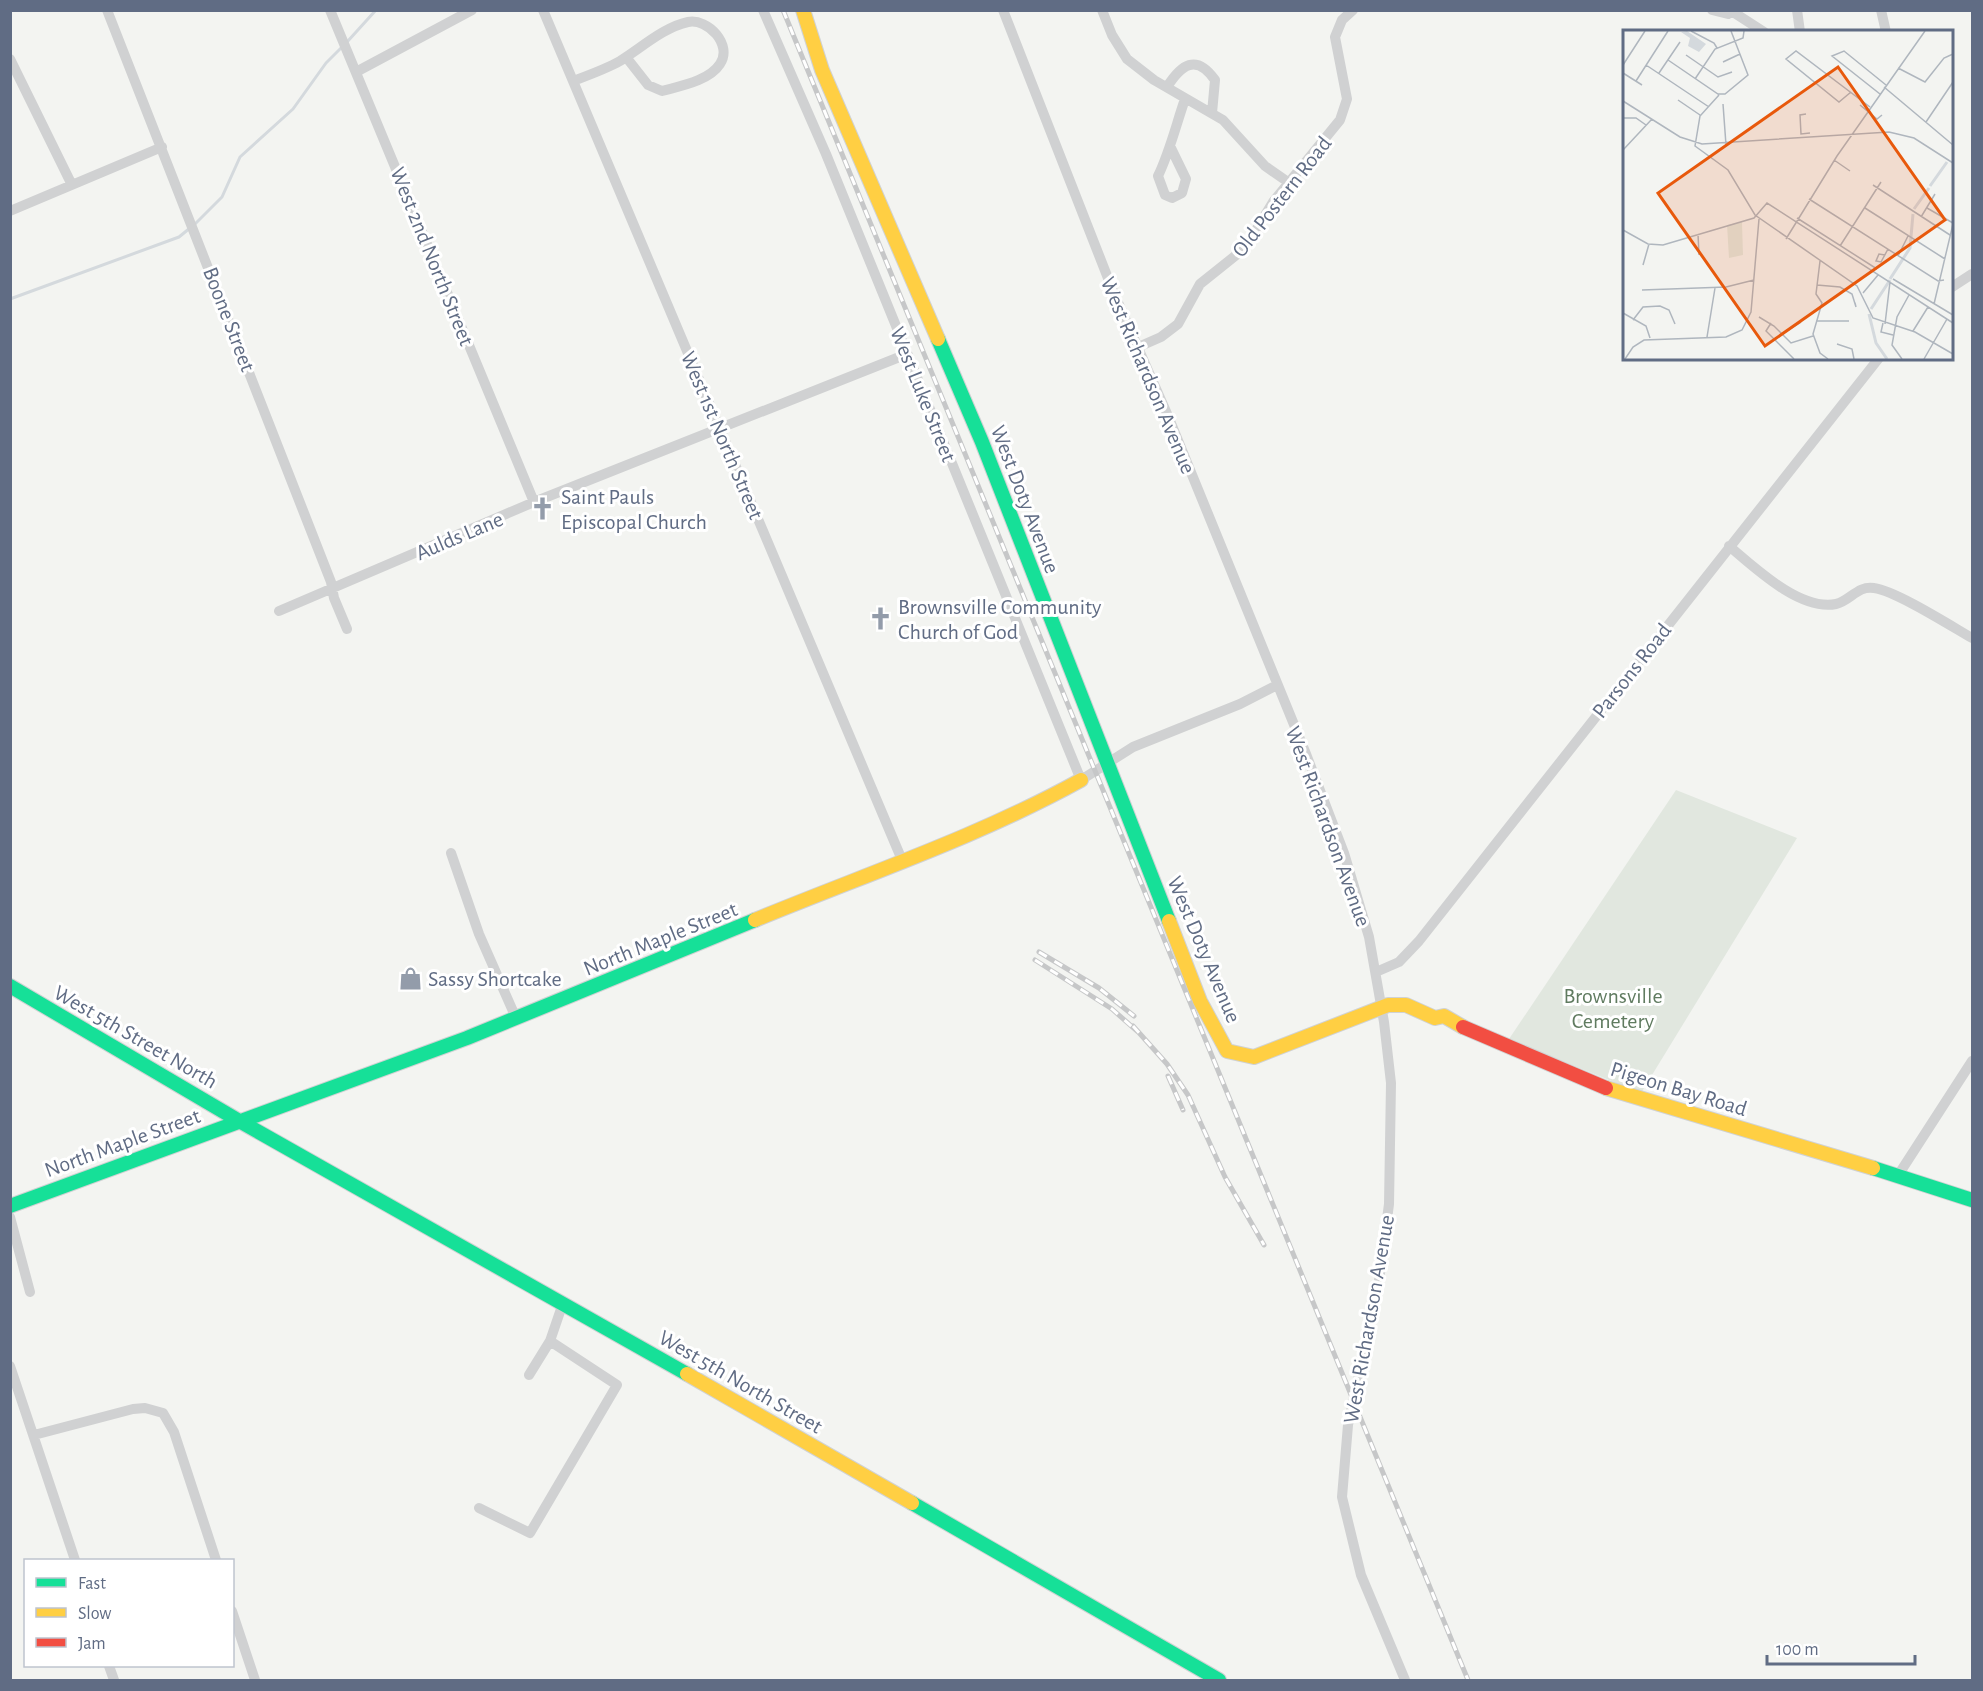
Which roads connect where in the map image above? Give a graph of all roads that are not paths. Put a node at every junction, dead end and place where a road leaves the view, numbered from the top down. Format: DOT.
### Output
graph roads {
  1 [pos="107,10"];
  2 [pos="330,10"];
  3 [pos="472,10"];
  4 [pos="543,10"];
  5 [pos="763,10"];
  6 [pos="803,10"];
  7 [pos="1003,10"];
  8 [pos="1102,10"];
  9 [pos="1353,10"];
  10 [pos="1712,10"];
  11 [pos="1797,10"];
  12 [pos="1881,10"];
  13 [pos="1734,11"];
  14 [pos="1761,30"];
  15 [pos="1800,30"];
  16 [pos="1886,30"];
  17 [pos="626,57"];
  18 [pos="10,58"];
  19 [pos="356,72"];
  20 [pos="573,81"];
  21 [pos="1167,87"];
  22 [pos="1185,99"];
  23 [pos="1212,113"];
  24 [pos="1170,146"];
  25 [pos="162,147"];
  26 [pos="1288,182"];
  27 [pos="71,183"];
  28 [pos="10,211"];
  29 [pos="1972,274"];
  30 [pos="1953,286"];
  31 [pos="1137,348"];
  32 [pos="907,354"];
  33 [pos="1877,360"];
  34 [pos="720,429"];
  35 [pos="534,502"];
  36 [pos="1729,546"];
  37 [pos="332,589"];
  38 [pos="279,610"];
  39 [pos="347,629"];
  40 [pos="1972,638"];
  41 [pos="1276,685"];
  42 [pos="1105,763"];
  43 [pos="1081,780"];
  44 [pos="451,853"];
  45 [pos="902,860"];
  46 [pos="1376,972"];
  47 [pos="10,986"];
  48 [pos="1381,1008"];
  49 [pos="516,1018"];
  50 [pos="1972,1061"];
  51 [pos="241,1122"];
  52 [pos="1897,1177"];
  53 [pos="1972,1200"];
  54 [pos="10,1206"];
  55 [pos="10,1217"];
  56 [pos="30,1292"];
  57 [pos="563,1303"];
  58 [pos="550,1341"];
  59 [pos="10,1366"];
  60 [pos="529,1375"];
  61 [pos="34,1435"];
  62 [pos="479,1508"];
  63 [pos="75,1559"];
  64 [pos="216,1559"];
  65 [pos="234,1617"];
  66 [pos="255,1680"];
  67 [pos="1219,1680"];
  68 [pos="1405,1680"];
  1 -- 25 [label="street, Boone Street"];
  2 -- 19 [label="street, West 2nd North Street"];
  3 -- 19 [label="street"];
  4 -- 20 [label="street, West 1st North Street"];
  5 -- 32 [label="street, West Luke Street"];
  6 -- 42 [label="street, West Doty Avenue"];
  7 -- 31 [label="street, West Richardson Avenue"];
  8 -- 21 [label="street"];
  9 -- 26 [label="street, Old Postern Road"];
  10 -- 13 [label="street"];
  11 -- 15 [label="street"];
  12 -- 16 [label="street"];
  13 -- 14 [label="street"];
  17 -- 17 [label="street"];
  17 -- 20 [label="street"];
  18 -- 27 [label="street"];
  19 -- 35 [label="street, West 2nd North Street"];
  20 -- 34 [label="street, West 1st North Street"];
  21 -- 22 [label="street"];
  21 -- 23 [label="street"];
  22 -- 23 [label="street"];
  22 -- 24 [label="street"];
  23 -- 26 [label="street"];
  25 -- 27 [label="street"];
  25 -- 37 [label="street, Boone Street"];
  26 -- 31 [label="street, Old Postern Road"];
  27 -- 28 [label="street"];
  29 -- 30 [label="street"];
  31 -- 41 [label="street, West Richardson Avenue"];
  32 -- 34 [label="street, Aulds Lane"];
  32 -- 43 [label="street, West Luke Street"];
  33 -- 36 [label="street, Parsons Road"];
  34 -- 35 [label="street, Aulds Lane"];
  34 -- 45 [label="street, West 1st North Street"];
  35 -- 37 [label="street, Aulds Lane"];
  36 -- 40 [label="street"];
  36 -- 46 [label="street, Parsons Road"];
  37 -- 38 [label="street, Aulds Lane"];
  37 -- 39 [label="street, Boone Street"];
  41 -- 42 [label="street"];
  41 -- 46 [label="street, West Richardson Avenue"];
  42 -- 43 [label="street"];
  42 -- 48 [label="street, West Doty Avenue"];
  43 -- 45 [label="street, North Maple Street"];
  44 -- 49 [label="street"];
  45 -- 49 [label="street, North Maple Street"];
  46 -- 48 [label="street, West Richardson Avenue"];
  47 -- 51 [label="street, West 5th Street North"];
  48 -- 52 [label="street, Pigeon Bay Road"];
  48 -- 68 [label="street, West Richardson Avenue"];
  49 -- 51 [label="street, North Maple Street"];
  50 -- 52 [label="street"];
  51 -- 54 [label="street, North Maple Street"];
  51 -- 57 [label="street, West 5th North Street"];
  52 -- 53 [label="street, Pigeon Bay Road"];
  55 -- 56 [label="street"];
  57 -- 58 [label="street"];
  57 -- 67 [label="street, West 5th North Street"];
  58 -- 60 [label="street"];
  58 -- 62 [label="street"];
  59 -- 61 [label="street"];
  61 -- 63 [label="street"];
  61 -- 64 [label="street"];
  65 -- 66 [label="street"];
}
